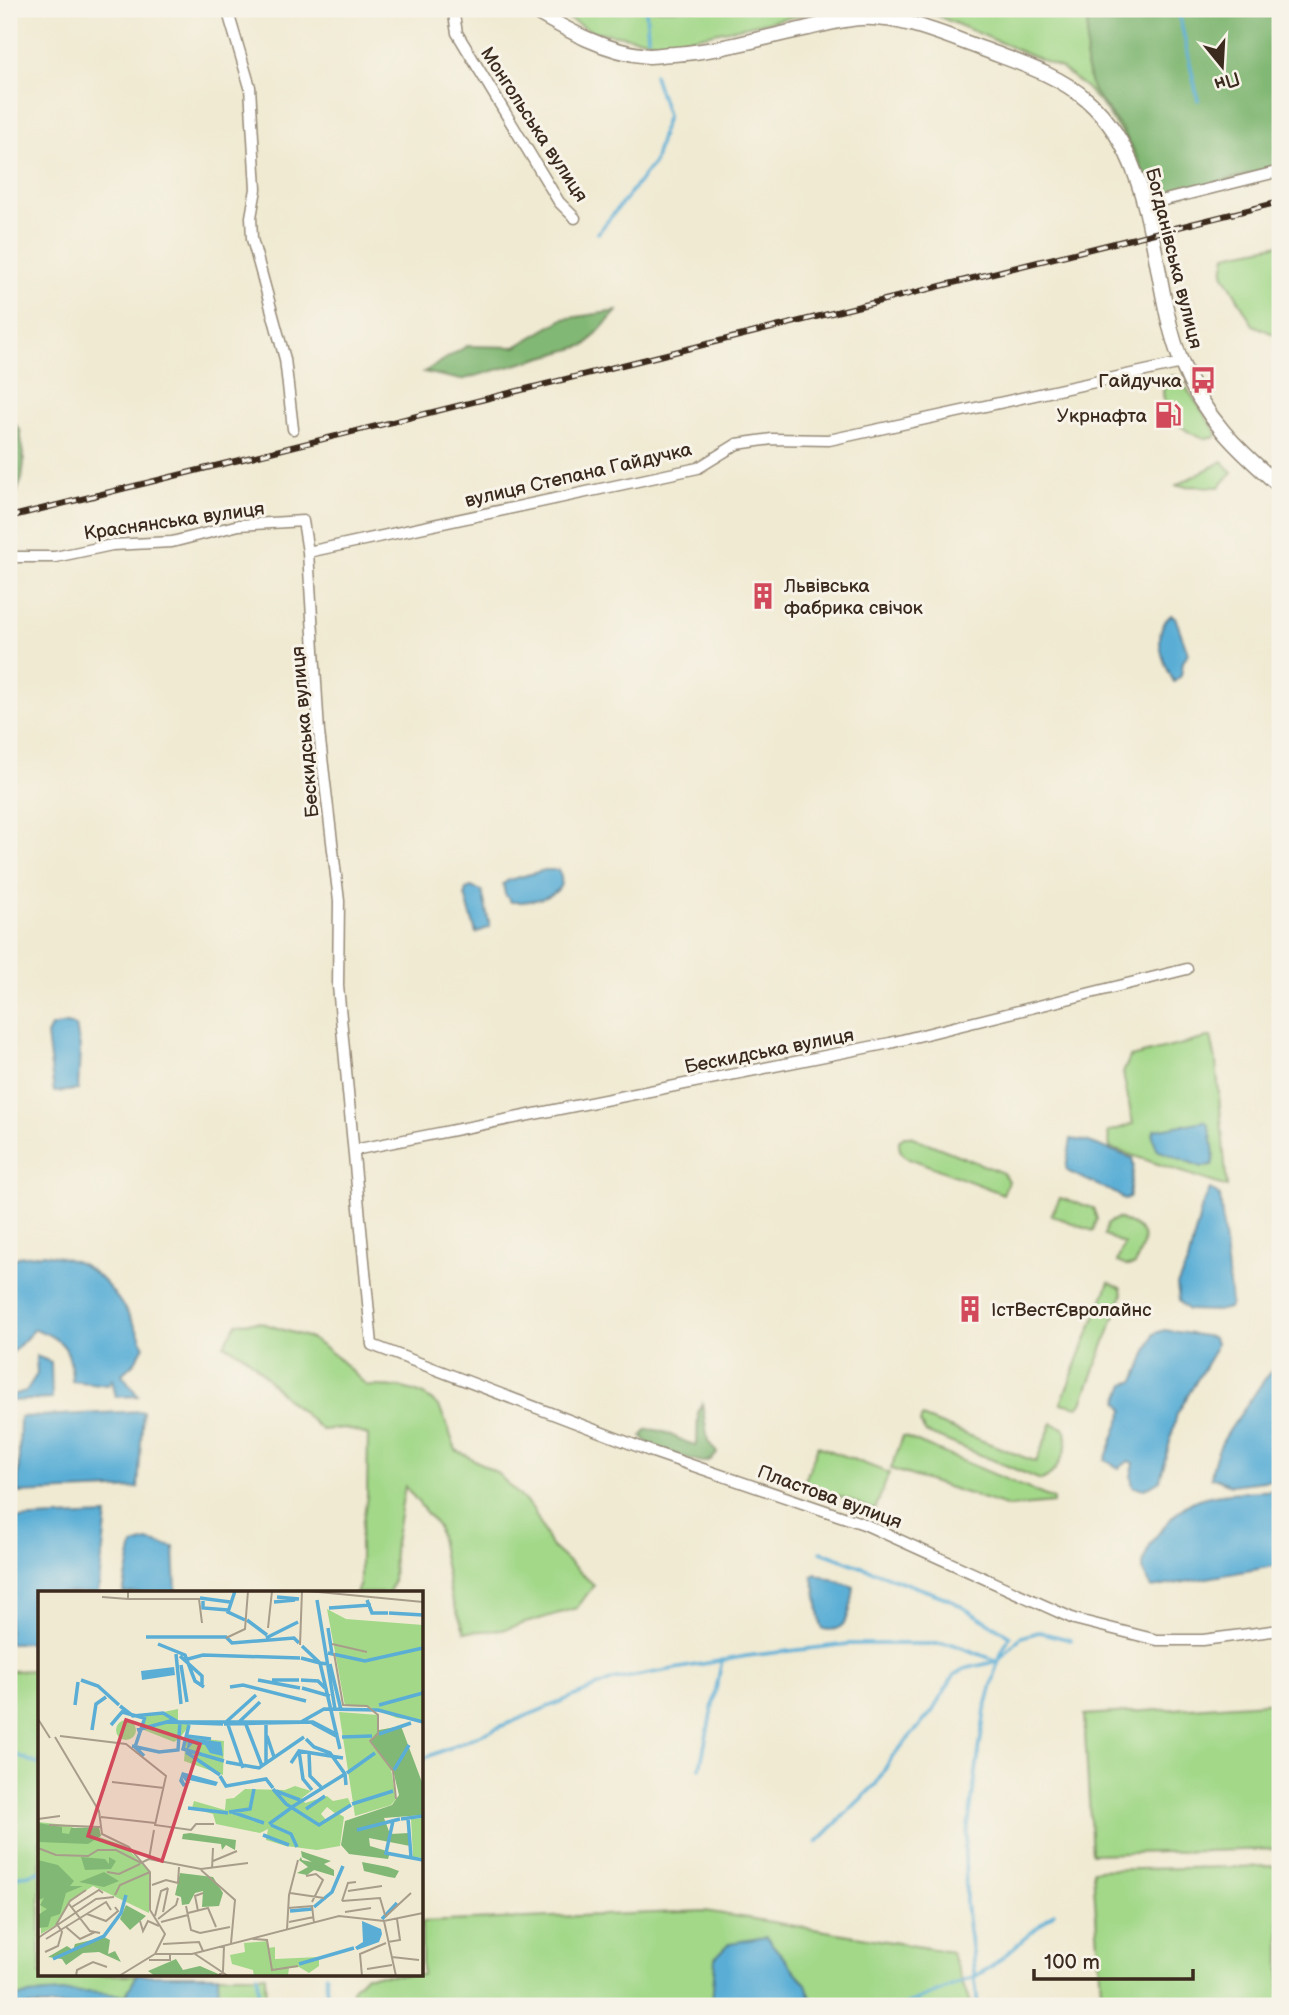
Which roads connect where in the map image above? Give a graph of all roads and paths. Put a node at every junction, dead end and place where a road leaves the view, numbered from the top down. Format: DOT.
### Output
graph roads {
  1 [pos="227,9"];
  2 [pos="453,9"];
  3 [pos="531,9"];
  4 [pos="1280,171"];
  5 [pos="1145,205"];
  6 [pos="575,218"];
  7 [pos="1182,363"];
  8 [pos="293,429"];
  9 [pos="1280,486"];
  10 [pos="303,521"];
  11 [pos="308,552"];
  12 [pos="9,556"];
  13 [pos="1187,969"];
  14 [pos="354,1150"];
  15 [pos="372,1345"];
  16 [pos="1280,1630"];
  1 -- 8 [label="street"];
  2 -- 6 [label="street, Монгольська вулиця"];
  3 -- 5 [label="main road, Богданівська вулиця"];
  4 -- 5 [label="street"];
  5 -- 7 [label="main road, Богданівська вулиця"];
  7 -- 9 [label="main road, Богданівська вулиця"];
  7 -- 11 [label="street, вулиця Степана Гайдучка"];
  10 -- 11 [label="street, Бескидська вулиця"];
  10 -- 12 [label="street, Краснянська вулиця"];
  11 -- 14 [label="street, Бескидська вулиця"];
  13 -- 14 [label="street, Бескидська вулиця"];
  14 -- 15 [label="street, Бескидська вулиця"];
  15 -- 16 [label="street, Пластова вулиця"];
}
